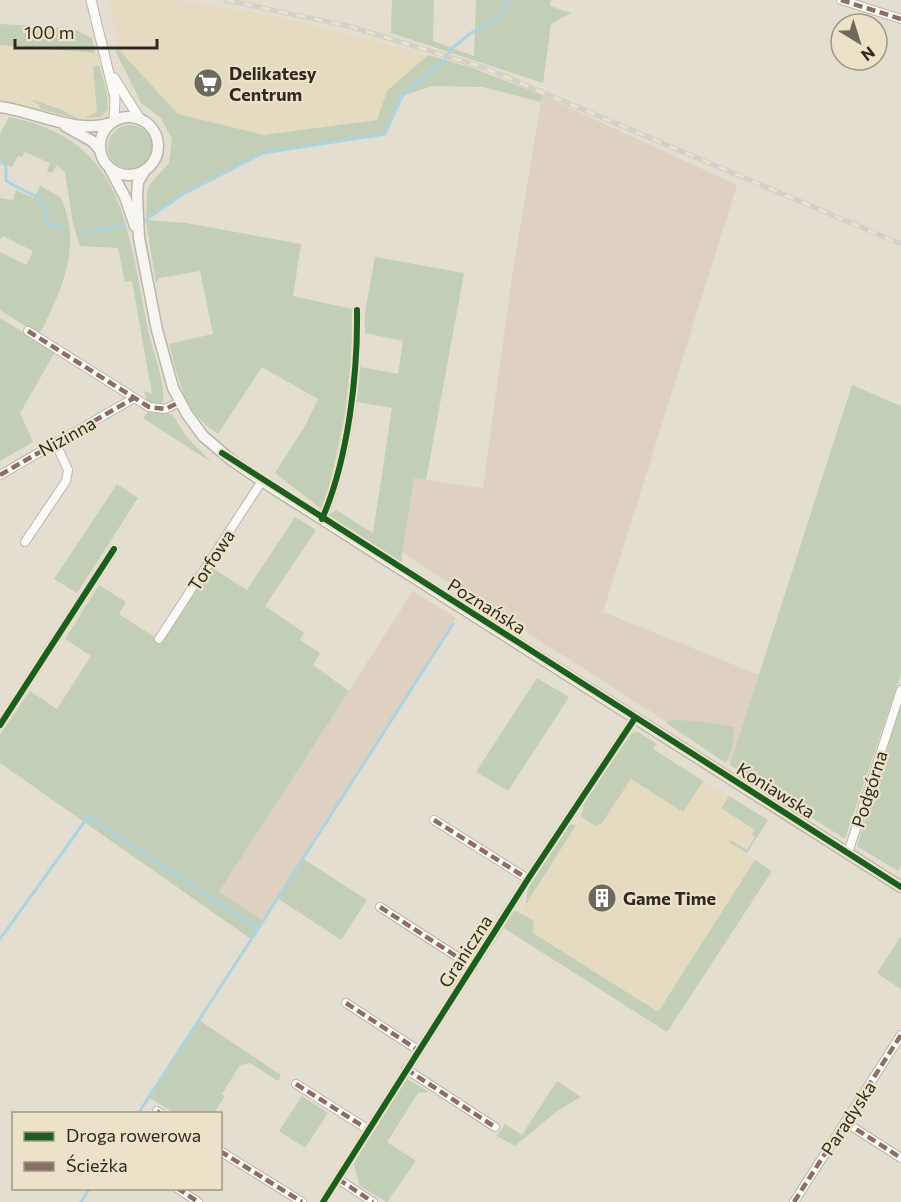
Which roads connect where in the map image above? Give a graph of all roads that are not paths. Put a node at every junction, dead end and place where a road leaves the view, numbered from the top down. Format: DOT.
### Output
graph roads {
  1 [pos="91,0"];
  2 [pos="841,0"];
  3 [pos="901,19"];
  4 [pos="108,66"];
  5 [pos="0,107"];
  6 [pos="37,114"];
  7 [pos="140,119"];
  8 [pos="112,122"];
  9 [pos="100,150"];
  10 [pos="107,164"];
  11 [pos="145,170"];
  12 [pos="139,238"];
  13 [pos="357,310"];
  14 [pos="28,331"];
  15 [pos="134,398"];
  16 [pos="180,402"];
  17 [pos="55,442"];
  18 [pos="0,475"];
  19 [pos="262,481"];
  20 [pos="322,519"];
  21 [pos="25,543"];
  22 [pos="114,549"];
  23 [pos="159,639"];
  24 [pos="901,690"];
  25 [pos="635,718"];
  26 [pos="0,725"];
  27 [pos="435,820"];
  28 [pos="848,854"];
  29 [pos="528,879"];
  30 [pos="901,887"];
  31 [pos="380,907"];
  32 [pos="473,967"];
  33 [pos="346,1003"];
  34 [pos="901,1035"];
  35 [pos="418,1050"];
  36 [pos="406,1069"];
  37 [pos="296,1084"];
  38 [pos="845,1122"];
  39 [pos="495,1127"];
  40 [pos="369,1130"];
  41 [pos="222,1152"];
  42 [pos="901,1158"];
  43 [pos="338,1179"];
  44 [pos="180,1190"];
  45 [pos="198,1202"];
  46 [pos="302,1202"];
  47 [pos="323,1202"];
  48 [pos="373,1202"];
  49 [pos="794,1202"];
  1 -- 4 [label="street"];
  2 -- 3 [label="street"];
  4 -- 7 [label="street"];
  4 -- 8 [label="street"];
  5 -- 6 [label="main road"];
  6 -- 8 [label="main road"];
  6 -- 9 [label="main road"];
  7 -- 8 [label="main road"];
  7 -- 11 [label="main road"];
  8 -- 9 [label="main road"];
  9 -- 10 [label="main road"];
  10 -- 11 [label="main road"];
  10 -- 12 [label="main road, Poznańska"];
  11 -- 12 [label="main road, Poznańska"];
  12 -- 16 [label="main road, Poznańska"];
  13 -- 20 [label="street"];
  14 -- 15 [label="street"];
  15 -- 16 [label="street"];
  15 -- 17 [label="street, Nizinna"];
  16 -- 19 [label="main road, Poznańska"];
  17 -- 18 [label="street, Nizinna"];
  17 -- 21 [label="street"];
  19 -- 20 [label="main road, Poznańska"];
  19 -- 23 [label="street, Torfowa"];
  20 -- 25 [label="main road, Poznańska"];
  22 -- 26 [label="street"];
  24 -- 28 [label="street, Podgórna"];
  25 -- 28 [label="main road, Koniawska"];
  25 -- 29 [label="street, Graniczna"];
  27 -- 29 [label="street"];
  28 -- 30 [label="main road, Koniawska"];
  29 -- 32 [label="street, Graniczna"];
  31 -- 32 [label="street"];
  32 -- 35 [label="street, Graniczna"];
  33 -- 35 [label="street"];
  34 -- 38 [label="street, Paradyska"];
  35 -- 36 [label="street, Graniczna"];
  36 -- 39 [label="street"];
  36 -- 40 [label="street, Graniczna"];
  37 -- 40 [label="street"];
  38 -- 42 [label="street"];
  38 -- 49 [label="street, Paradyska"];
  40 -- 43 [label="street, Graniczna"];
  41 -- 46 [label="street"];
  43 -- 47 [label="street, Graniczna"];
  43 -- 48 [label="street"];
  44 -- 45 [label="street"];
}
